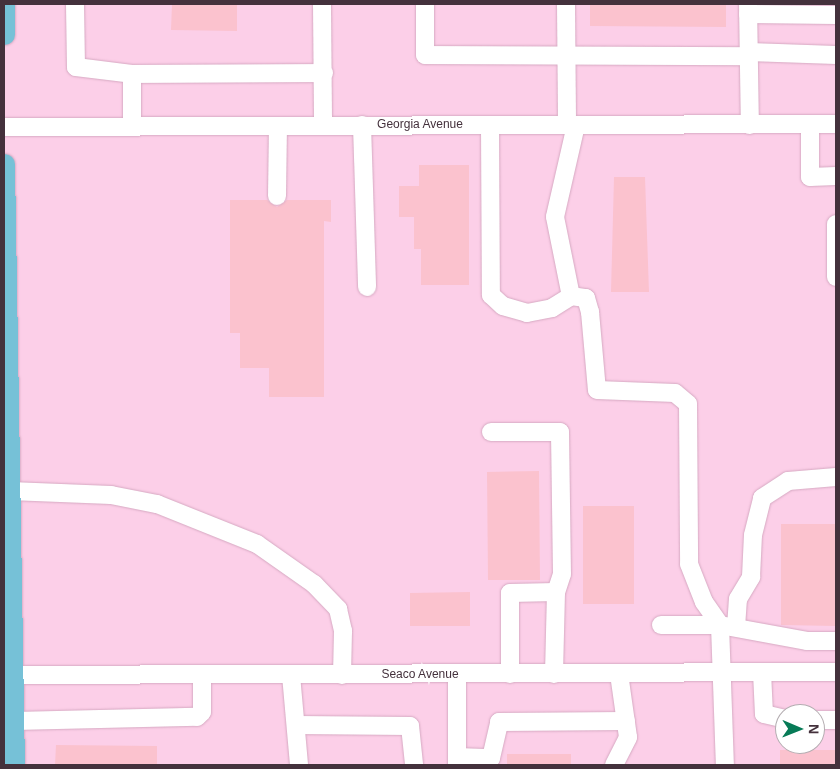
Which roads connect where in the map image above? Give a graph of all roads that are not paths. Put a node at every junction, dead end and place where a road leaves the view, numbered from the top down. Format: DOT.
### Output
graph roads {
  1 [pos="4,4"];
  2 [pos="75,4"];
  3 [pos="322,4"];
  4 [pos="426,4"];
  5 [pos="566,4"];
  6 [pos="748,9"];
  7 [pos="836,15"];
  8 [pos="4,34"];
  9 [pos="749,54"];
  10 [pos="836,55"];
  11 [pos="566,56"];
  12 [pos="324,72"];
  13 [pos="132,74"];
  14 [pos="750,124"];
  15 [pos="810,124"];
  16 [pos="836,124"];
  17 [pos="362,125"];
  18 [pos="490,125"];
  19 [pos="571,125"];
  20 [pos="132,126"];
  21 [pos="323,126"];
  22 [pos="4,127"];
  23 [pos="278,127"];
  24 [pos="4,164"];
  25 [pos="836,176"];
  26 [pos="278,196"];
  27 [pos="836,224"];
  28 [pos="836,277"];
  29 [pos="367,287"];
  30 [pos="571,296"];
  31 [pos="491,432"];
  32 [pos="836,477"];
  33 [pos="10,491"];
  34 [pos="556,592"];
  35 [pos="661,624"];
  36 [pos="728,626"];
  37 [pos="836,641"];
  38 [pos="720,672"];
  39 [pos="762,672"];
  40 [pos="836,672"];
  41 [pos="510,674"];
  42 [pos="554,674"];
  43 [pos="619,674"];
  44 [pos="8,675"];
  45 [pos="202,675"];
  46 [pos="291,675"];
  47 [pos="342,675"];
  48 [pos="457,675"];
  49 [pos="775,717"];
  50 [pos="14,721"];
  51 [pos="626,721"];
  52 [pos="296,725"];
  53 [pos="457,761"];
  54 [pos="14,765"];
  55 [pos="299,765"];
  56 [pos="414,765"];
  57 [pos="614,765"];
  58 [pos="724,765"];
  1 -- 8 [label="main road"];
  2 -- 13 [label="street"];
  3 -- 12 [label="street"];
  4 -- 11 [label="street"];
  5 -- 11 [label="street"];
  6 -- 7 [label="street"];
  6 -- 9 [label="street"];
  9 -- 10 [label="street"];
  9 -- 11 [label="street"];
  9 -- 14 [label="street"];
  11 -- 19 [label="street"];
  12 -- 13 [label="street"];
  12 -- 21 [label="street"];
  13 -- 20 [label="street"];
  14 -- 15 [label="street, Georgia Avenue"];
  14 -- 19 [label="street, Georgia Avenue"];
  15 -- 16 [label="street, Georgia Avenue"];
  15 -- 25 [label="street"];
  17 -- 18 [label="street, Georgia Avenue"];
  17 -- 21 [label="street, Georgia Avenue"];
  17 -- 29 [label="street"];
  18 -- 19 [label="street, Georgia Avenue"];
  18 -- 30 [label="street"];
  19 -- 30 [label="street"];
  20 -- 22 [label="street, Georgia Avenue"];
  20 -- 23 [label="street, Georgia Avenue"];
  21 -- 23 [label="street, Georgia Avenue"];
  23 -- 26 [label="street"];
  24 -- 33 [label="main road"];
  27 -- 28 [label="street"];
  30 -- 36 [label="street"];
  31 -- 34 [label="street"];
  32 -- 36 [label="street"];
  33 -- 44 [label="main road"];
  33 -- 47 [label="street"];
  34 -- 41 [label="street"];
  34 -- 42 [label="street"];
  35 -- 36 [label="street"];
  36 -- 37 [label="street"];
  36 -- 38 [label="street"];
  38 -- 39 [label="street, Seaco Avenue"];
  38 -- 43 [label="street, Seaco Avenue"];
  38 -- 58 [label="street"];
  39 -- 40 [label="street, Seaco Avenue"];
  39 -- 49 [label="street"];
  41 -- 42 [label="street, Seaco Avenue"];
  41 -- 48 [label="street, Seaco Avenue"];
  42 -- 43 [label="street, Seaco Avenue"];
  43 -- 51 [label="street"];
  44 -- 45 [label="street, Seaco Avenue"];
  44 -- 50 [label="main road"];
  45 -- 46 [label="street, Seaco Avenue"];
  45 -- 50 [label="street"];
  46 -- 47 [label="street, Seaco Avenue"];
  46 -- 52 [label="street"];
  47 -- 48 [label="street, Seaco Avenue"];
  48 -- 53 [label="street"];
  50 -- 54 [label="main road"];
  51 -- 53 [label="street"];
  51 -- 57 [label="street"];
  52 -- 55 [label="street"];
  52 -- 56 [label="street"];
}
